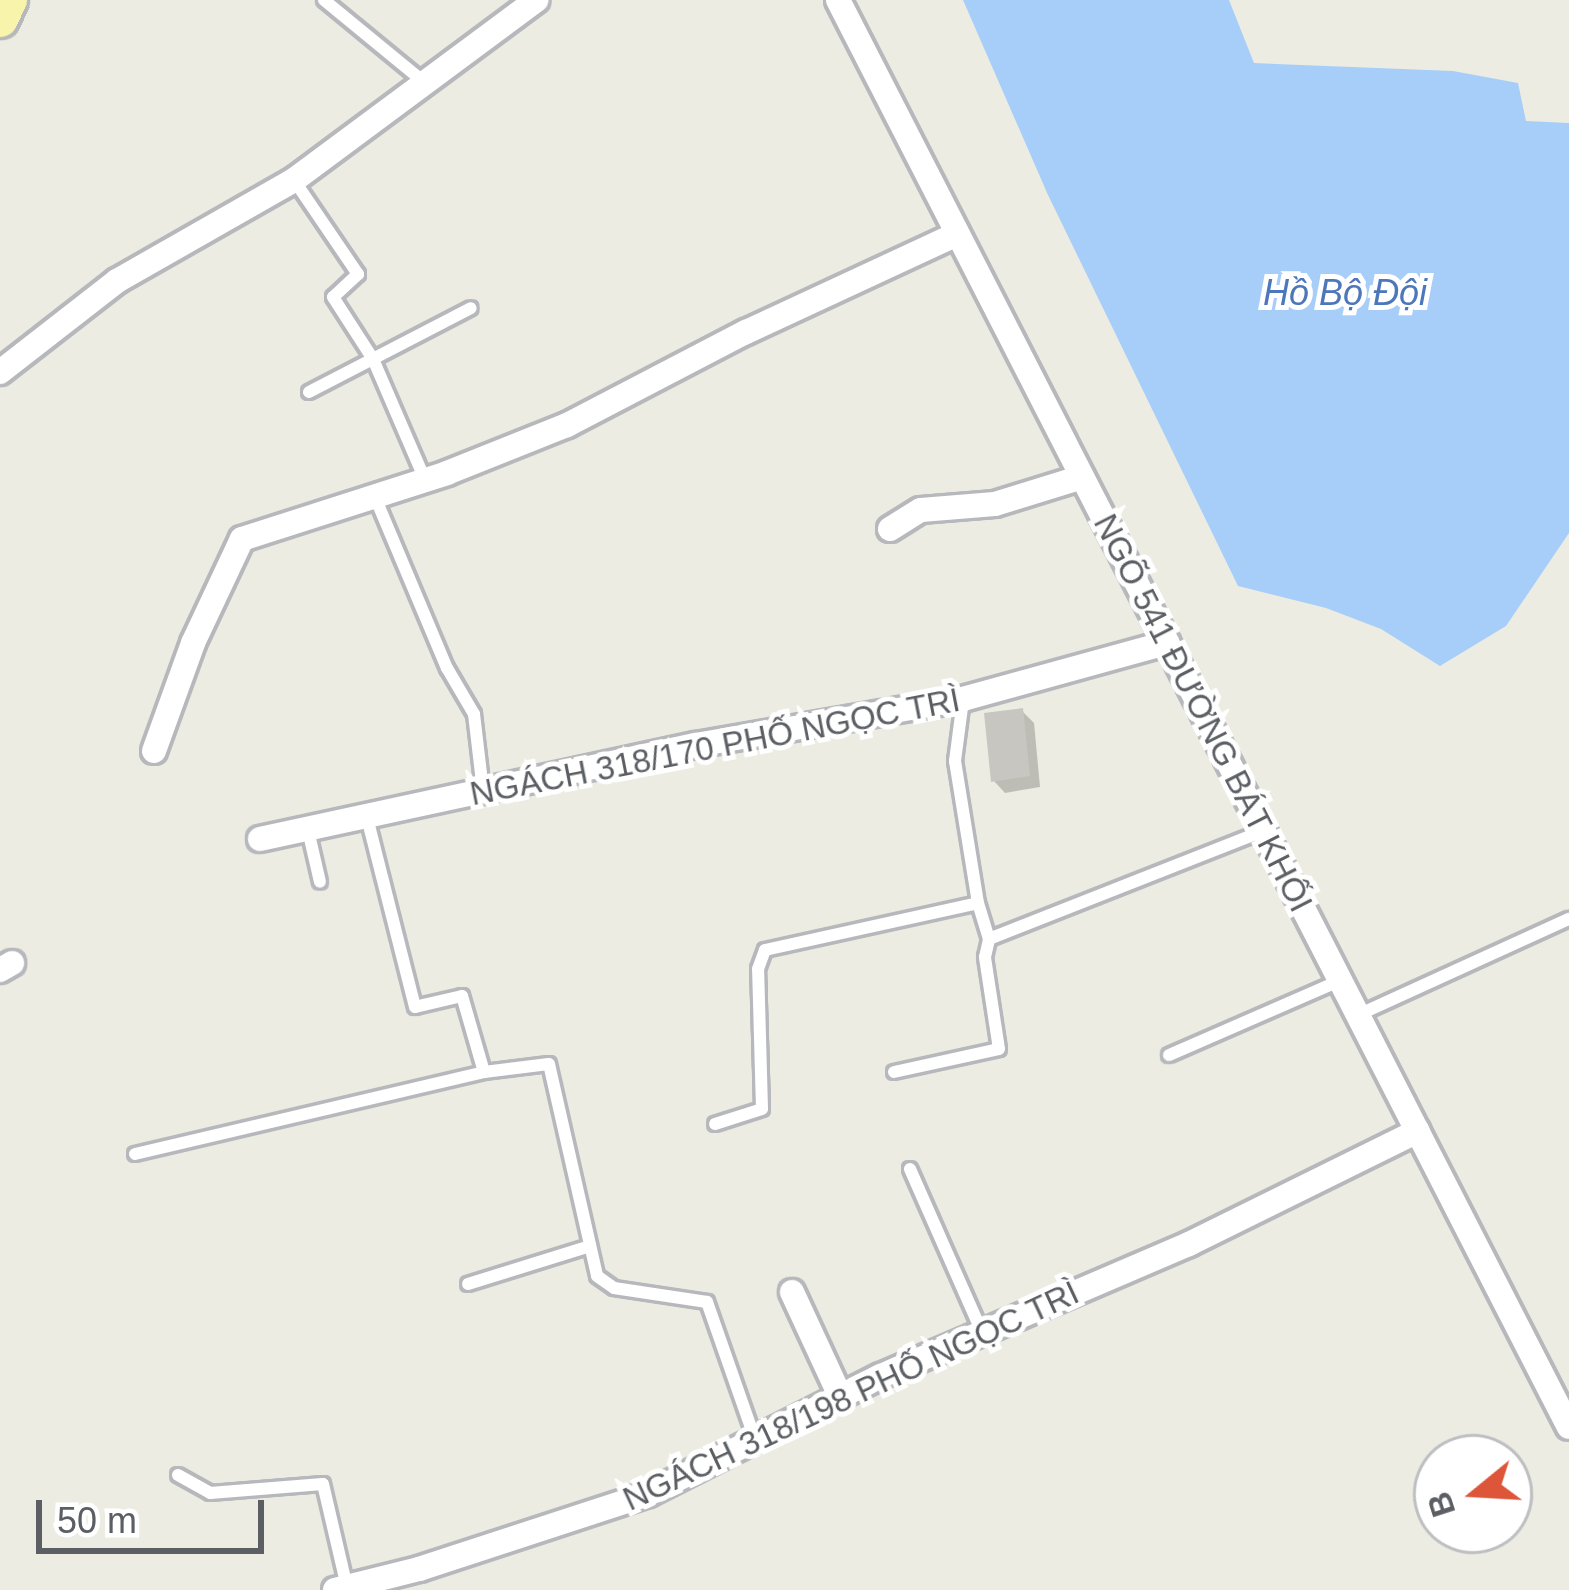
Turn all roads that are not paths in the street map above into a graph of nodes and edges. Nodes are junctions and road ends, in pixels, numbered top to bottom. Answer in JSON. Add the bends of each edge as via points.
{"nodes":[{"id":1,"x":9,"y":0,"type":"edge"},
{"id":2,"x":324,"y":0,"type":"edge"},
{"id":3,"x":536,"y":0,"type":"edge"},
{"id":4,"x":838,"y":0,"type":"edge"},
{"id":5,"x":0,"y":19,"type":"edge"},
{"id":6,"x":424,"y":82,"type":"junction"},
{"id":7,"x":294,"y":180,"type":"junction"},
{"id":8,"x":957,"y":234,"type":"junction"},
{"id":9,"x":471,"y":308,"type":"dead end"},
{"id":10,"x":373,"y":359,"type":"junction"},
{"id":11,"x":0,"y":372,"type":"edge"},
{"id":12,"x":310,"y":392,"type":"dead end"},
{"id":13,"x":1082,"y":477,"type":"junction"},
{"id":14,"x":424,"y":480,"type":"junction"},
{"id":15,"x":375,"y":497,"type":"junction"},
{"id":16,"x":890,"y":529,"type":"dead end"},
{"id":17,"x":1167,"y":644,"type":"junction"},
{"id":18,"x":963,"y":699,"type":"junction"},
{"id":19,"x":154,"y":751,"type":"dead end"},
{"id":20,"x":483,"y":793,"type":"junction"},
{"id":21,"x":368,"y":817,"type":"junction"},
{"id":22,"x":308,"y":830,"type":"junction"},
{"id":23,"x":1263,"y":830,"type":"junction"},
{"id":24,"x":260,"y":839,"type":"dead end"},
{"id":25,"x":320,"y":882,"type":"dead end"},
{"id":26,"x":978,"y":903,"type":"junction"},
{"id":27,"x":1569,"y":919,"type":"edge"},
{"id":28,"x":989,"y":939,"type":"junction"},
{"id":29,"x":1340,"y":980,"type":"junction"},
{"id":30,"x":1358,"y":1015,"type":"junction"},
{"id":31,"x":1169,"y":1055,"type":"dead end"},
{"id":32,"x":484,"y":1072,"type":"junction"},
{"id":33,"x":894,"y":1072,"type":"dead end"},
{"id":34,"x":715,"y":1124,"type":"dead end"},
{"id":35,"x":1418,"y":1131,"type":"junction"},
{"id":36,"x":135,"y":1154,"type":"dead end"},
{"id":37,"x":910,"y":1169,"type":"dead end"},
{"id":38,"x":590,"y":1246,"type":"junction"},
{"id":39,"x":468,"y":1284,"type":"dead end"},
{"id":40,"x":792,"y":1292,"type":"dead end"},
{"id":41,"x":981,"y":1330,"type":"junction"},
{"id":42,"x":840,"y":1396,"type":"junction"},
{"id":43,"x":1569,"y":1426,"type":"edge"},
{"id":44,"x":755,"y":1439,"type":"junction"},
{"id":45,"x":178,"y":1474,"type":"dead end"},
{"id":46,"x":341,"y":1589,"type":"edge"}],
"edges":[{"from":1,"to":5,"type":"main road"},
{"from":2,"to":6,"type":"lane"},
{"from":3,"to":6,"type":"street"},
{"from":4,"to":8,"type":"street","name":"NGÕ 541 ĐƯỜNG BÁT KHỐI"},
{"from":6,"to":7,"type":"street"},
{"from":7,"to":10,"type":"lane","via":[[358,274],[333,297]]},
{"from":7,"to":11,"type":"street","via":[[117,281]]},
{"from":8,"to":13,"type":"street","name":"NGÕ 541 ĐƯỜNG BÁT KHỐI"},
{"from":8,"to":14,"type":"street","via":[[567,425]]},
{"from":9,"to":10,"type":"lane"},
{"from":10,"to":12,"type":"lane"},
{"from":10,"to":14,"type":"lane"},
{"from":13,"to":16,"type":"street","via":[[995,504],[921,510]]},
{"from":13,"to":17,"type":"street","name":"NGÕ 541 ĐƯỜNG BÁT KHỐI"},
{"from":14,"to":15,"type":"street"},
{"from":15,"to":19,"type":"street","via":[[242,539]]},
{"from":15,"to":20,"type":"lane","via":[[474,714]]},
{"from":17,"to":18,"type":"street","name":"NGÁCH 318/170 PHỐ NGỌC TRÌ"},
{"from":17,"to":23,"type":"street","name":"NGÕ 541 ĐƯỜNG BÁT KHỐI"},
{"from":18,"to":20,"type":"street","name":"NGÁCH 318/170 PHỐ NGỌC TRÌ","via":[[696,745]]},
{"from":18,"to":26,"type":"lane","via":[[955,761]]},
{"from":20,"to":21,"type":"street","name":"NGÁCH 318/170 PHỐ NGỌC TRÌ"},
{"from":21,"to":22,"type":"street","name":"NGÁCH 318/170 PHỐ NGỌC TRÌ"},
{"from":21,"to":32,"type":"lane","via":[[415,1007],[462,996]]},
{"from":22,"to":24,"type":"street","name":"NGÁCH 318/170 PHỐ NGỌC TRÌ"},
{"from":22,"to":25,"type":"lane"},
{"from":23,"to":28,"type":"lane"},
{"from":23,"to":29,"type":"street","name":"NGÕ 541 ĐƯỜNG BÁT KHỐI"},
{"from":26,"to":28,"type":"lane"},
{"from":26,"to":34,"type":"lane","via":[[765,950],[758,969],[762,1109]]},
{"from":27,"to":30,"type":"lane"},
{"from":28,"to":33,"type":"lane","via":[[999,1049]]},
{"from":29,"to":30,"type":"street","name":"NGÕ 541 ĐƯỜNG BÁT KHỐI"},
{"from":29,"to":31,"type":"lane"},
{"from":30,"to":35,"type":"street","name":"NGÕ 541 ĐƯỜNG BÁT KHỐI"},
{"from":32,"to":36,"type":"lane"},
{"from":32,"to":38,"type":"lane","via":[[549,1064]]},
{"from":35,"to":41,"type":"street","name":"NGÁCH 318/198 PHỐ NGỌC TRÌ","via":[[1189,1244]]},
{"from":35,"to":43,"type":"street","name":"NGÕ 541 ĐƯỜNG BÁT KHỐI"},
{"from":37,"to":41,"type":"lane"},
{"from":38,"to":39,"type":"lane"},
{"from":38,"to":44,"type":"lane","via":[[597,1276],[614,1288],[707,1302]]},
{"from":40,"to":42,"type":"street"},
{"from":41,"to":42,"type":"street","name":"NGÁCH 318/198 PHỐ NGỌC TRÌ"},
{"from":42,"to":44,"type":"street","name":"NGÁCH 318/198 PHỐ NGỌC TRÌ"},
{"from":44,"to":46,"type":"street","name":"NGÁCH 318/198 PHỐ NGỌC TRÌ","via":[[647,1494]]},
{"from":45,"to":46,"type":"lane","via":[[210,1493],[323,1484]]}]}
